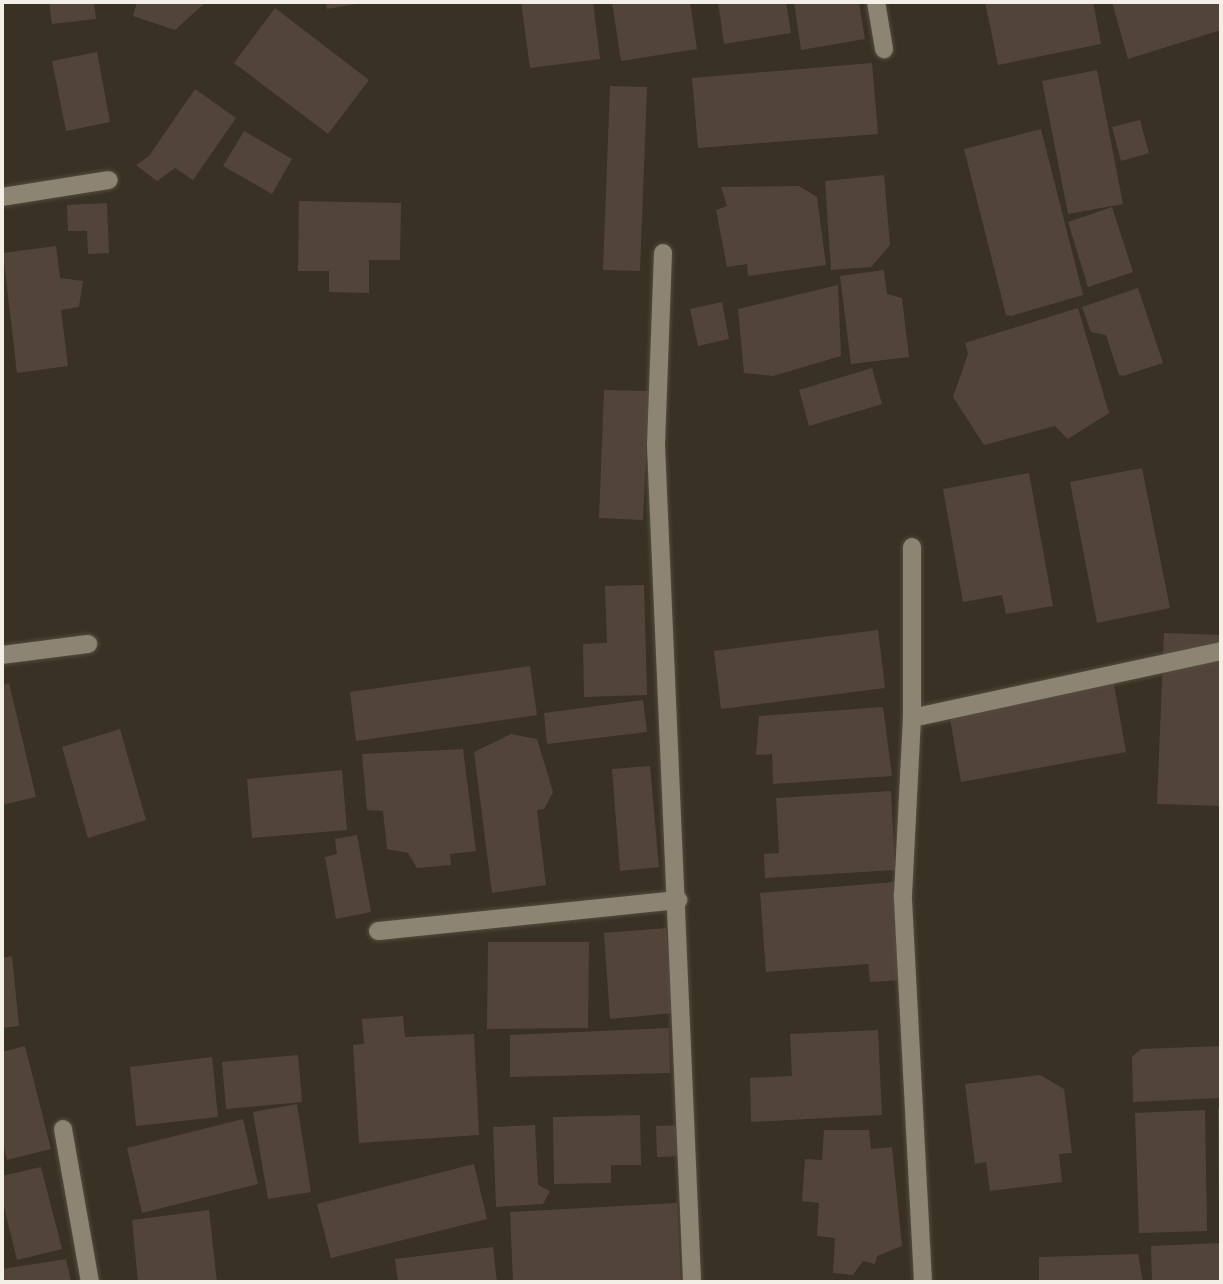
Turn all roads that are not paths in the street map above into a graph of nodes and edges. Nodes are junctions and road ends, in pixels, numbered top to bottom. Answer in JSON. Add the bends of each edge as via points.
{"nodes":[{"id":1,"x":876,"y":2,"type":"edge"},
{"id":2,"x":884,"y":49,"type":"dead end"},
{"id":3,"x":108,"y":180,"type":"dead end"},
{"id":4,"x":2,"y":197,"type":"edge"},
{"id":5,"x":663,"y":253,"type":"dead end"},
{"id":6,"x":912,"y":547,"type":"dead end"},
{"id":7,"x":88,"y":644,"type":"dead end"},
{"id":8,"x":1221,"y":651,"type":"edge"},
{"id":9,"x":2,"y":655,"type":"edge"},
{"id":10,"x":912,"y":719,"type":"junction"},
{"id":11,"x":678,"y":900,"type":"junction"},
{"id":12,"x":378,"y":931,"type":"dead end"},
{"id":13,"x":63,"y":1129,"type":"dead end"},
{"id":14,"x":90,"y":1282,"type":"edge"},
{"id":15,"x":692,"y":1282,"type":"edge"},
{"id":16,"x":923,"y":1282,"type":"edge"}],
"edges":[{"from":1,"to":2,"type":"street"},
{"from":3,"to":4,"type":"street"},
{"from":5,"to":11,"type":"street","via":[[656,446]]},
{"from":6,"to":10,"type":"street"},
{"from":7,"to":9,"type":"street"},
{"from":8,"to":10,"type":"street"},
{"from":10,"to":16,"type":"street","via":[[903,895]]},
{"from":11,"to":12,"type":"street"},
{"from":11,"to":15,"type":"street"},
{"from":13,"to":14,"type":"street"}]}
